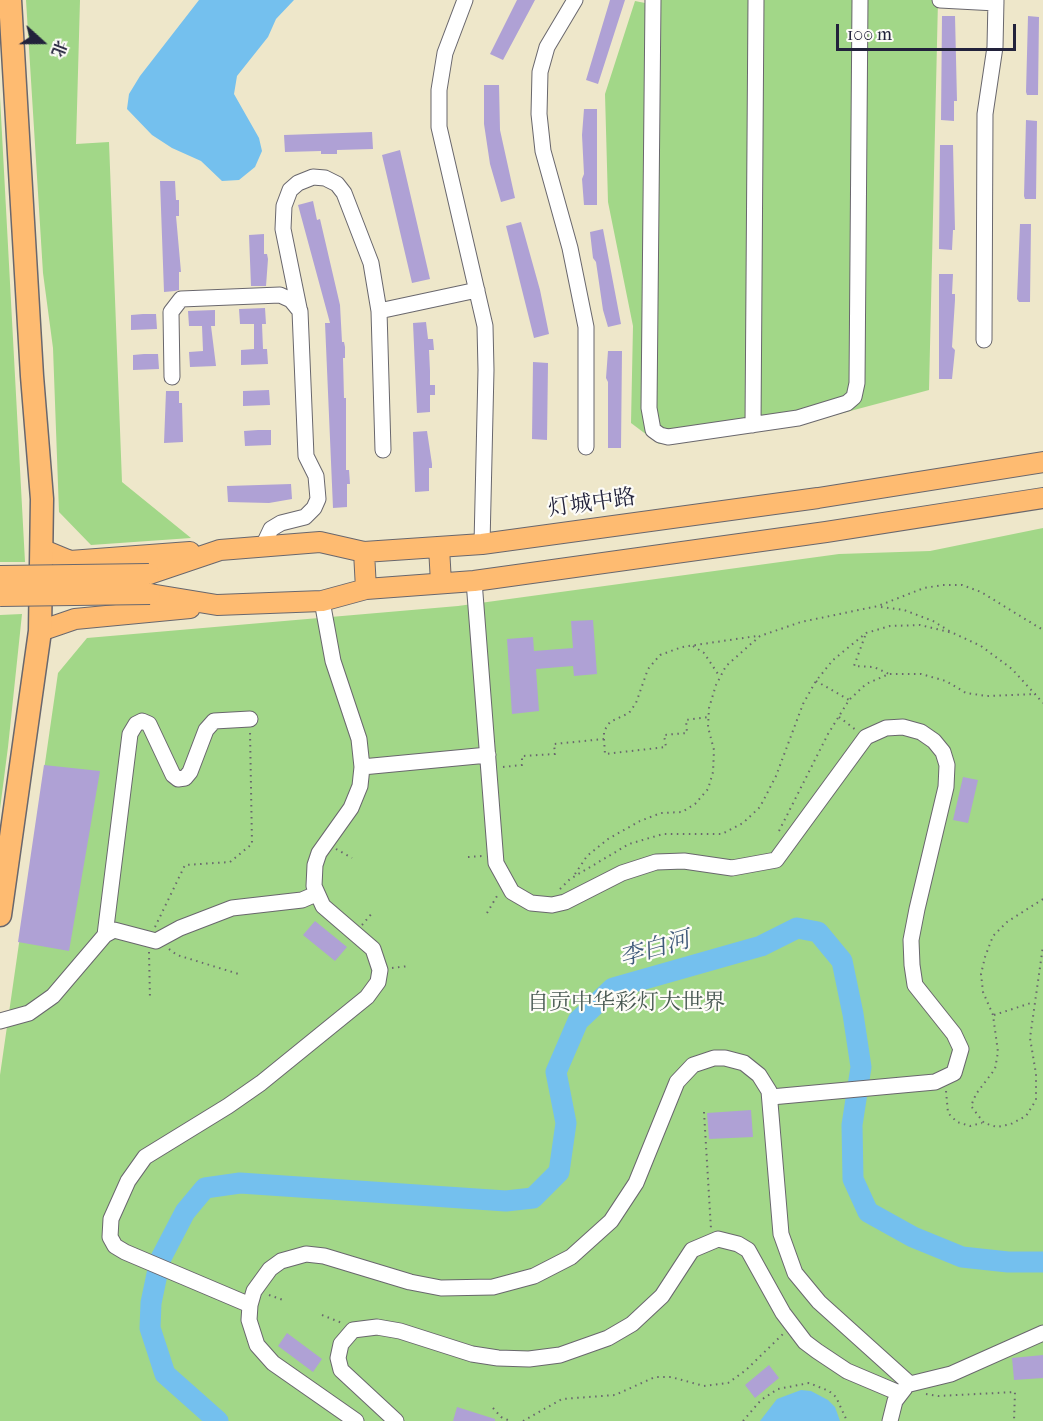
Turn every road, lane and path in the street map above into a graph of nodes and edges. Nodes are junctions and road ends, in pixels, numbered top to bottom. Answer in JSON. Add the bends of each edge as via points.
{"nodes":[{"id":1,"x":10,"y":0,"type":"edge"},
{"id":2,"x":465,"y":0,"type":"edge"},
{"id":3,"x":575,"y":0,"type":"edge"},
{"id":4,"x":653,"y":0,"type":"edge"},
{"id":5,"x":756,"y":0,"type":"edge"},
{"id":6,"x":860,"y":0,"type":"edge"},
{"id":7,"x":940,"y":0,"type":"edge"},
{"id":8,"x":996,"y":1,"type":"edge"},
{"id":9,"x":477,"y":290,"type":"junction"},
{"id":10,"x":379,"y":310,"type":"junction"},
{"id":11,"x":300,"y":311,"type":"junction"},
{"id":12,"x":984,"y":340,"type":"dead end"},
{"id":13,"x":172,"y":377,"type":"dead end"},
{"id":14,"x":753,"y":425,"type":"junction"},
{"id":15,"x":586,"y":447,"type":"dead end"},
{"id":16,"x":383,"y":450,"type":"dead end"},
{"id":17,"x":1043,"y":462,"type":"edge"},
{"id":18,"x":1043,"y":498,"type":"edge"},
{"id":19,"x":482,"y":544,"type":"junction"},
{"id":20,"x":263,"y":546,"type":"junction"},
{"id":21,"x":439,"y":547,"type":"junction"},
{"id":22,"x":41,"y":549,"type":"junction"},
{"id":23,"x":220,"y":550,"type":"junction"},
{"id":24,"x":364,"y":552,"type":"junction"},
{"id":25,"x":0,"y":576,"type":"edge"},
{"id":26,"x":474,"y":581,"type":"junction"},
{"id":27,"x":441,"y":583,"type":"junction"},
{"id":28,"x":150,"y":584,"type":"junction"},
{"id":29,"x":366,"y":589,"type":"junction"},
{"id":30,"x":0,"y":596,"type":"edge"},
{"id":31,"x":322,"y":601,"type":"junction"},
{"id":32,"x":217,"y":605,"type":"junction"},
{"id":33,"x":879,"y":606,"type":"junction"},
{"id":34,"x":1043,"y":630,"type":"edge"},
{"id":35,"x":40,"y":631,"type":"junction"},
{"id":36,"x":866,"y":633,"type":"junction"},
{"id":37,"x":953,"y":633,"type":"junction"},
{"id":38,"x":760,"y":636,"type":"junction"},
{"id":39,"x":693,"y":646,"type":"junction"},
{"id":40,"x":889,"y":674,"type":"dead end"},
{"id":41,"x":720,"y":677,"type":"junction"},
{"id":42,"x":816,"y":681,"type":"junction"},
{"id":43,"x":849,"y":700,"type":"dead end"},
{"id":44,"x":1043,"y":703,"type":"edge"},
{"id":45,"x":708,"y":717,"type":"junction"},
{"id":46,"x":839,"y":717,"type":"dead end"},
{"id":47,"x":250,"y":719,"type":"joint"},
{"id":48,"x":866,"y":737,"type":"junction"},
{"id":49,"x":604,"y":739,"type":"junction"},
{"id":50,"x":488,"y":762,"type":"junction"},
{"id":51,"x":362,"y":767,"type":"junction"},
{"id":52,"x":326,"y":843,"type":"junction"},
{"id":53,"x":352,"y":858,"type":"dead end"},
{"id":54,"x":505,"y":883,"type":"junction"},
{"id":55,"x":316,"y":894,"type":"junction"},
{"id":56,"x":1043,"y":899,"type":"edge"},
{"id":57,"x":487,"y":913,"type":"dead end"},
{"id":58,"x":0,"y":915,"type":"edge"},
{"id":59,"x":105,"y":935,"type":"junction"},
{"id":60,"x":153,"y":940,"type":"junction"},
{"id":61,"x":1043,"y":946,"type":"edge"},
{"id":62,"x":409,"y":966,"type":"dead end"},
{"id":63,"x":380,"y":970,"type":"junction"},
{"id":64,"x":242,"y":975,"type":"dead end"},
{"id":65,"x":150,"y":1000,"type":"dead end"},
{"id":66,"x":1034,"y":1002,"type":"junction"},
{"id":67,"x":993,"y":1015,"type":"junction"},
{"id":68,"x":0,"y":1021,"type":"edge"},
{"id":69,"x":945,"y":1080,"type":"junction"},
{"id":70,"x":771,"y":1097,"type":"junction"},
{"id":71,"x":704,"y":1112,"type":"dead end"},
{"id":72,"x":984,"y":1123,"type":"junction"},
{"id":73,"x":712,"y":1240,"type":"junction"},
{"id":74,"x":250,"y":1305,"type":"junction"},
{"id":75,"x":322,"y":1315,"type":"dead end"},
{"id":76,"x":357,"y":1328,"type":"junction"},
{"id":77,"x":794,"y":1329,"type":"junction"},
{"id":78,"x":1043,"y":1333,"type":"edge"},
{"id":79,"x":905,"y":1389,"type":"junction"},
{"id":80,"x":493,"y":1408,"type":"dead end"},
{"id":81,"x":356,"y":1421,"type":"edge"},
{"id":82,"x":396,"y":1421,"type":"edge"},
{"id":83,"x":510,"y":1421,"type":"edge"},
{"id":84,"x":523,"y":1421,"type":"edge"},
{"id":85,"x":743,"y":1421,"type":"edge"},
{"id":86,"x":847,"y":1421,"type":"edge"},
{"id":87,"x":890,"y":1421,"type":"edge"},
{"id":88,"x":1014,"y":1421,"type":"edge"}],
"edges":[{"from":1,"to":22,"type":"highway","via":[[42,499]]},
{"from":2,"to":9,"type":"street","via":[[445,53],[439,127]]},
{"from":3,"to":15,"type":"street","via":[[547,47],[538,96],[543,151],[570,248],[586,327]]},
{"from":4,"to":14,"type":"street","via":[[649,420],[653,429],[668,437]]},
{"from":5,"to":14,"type":"street"},
{"from":6,"to":14,"type":"street","via":[[856,391],[854,397],[841,405],[798,418]]},
{"from":7,"to":8,"type":"street"},
{"from":8,"to":12,"type":"street","via":[[995,47],[986,114]]},
{"from":9,"to":10,"type":"street"},
{"from":9,"to":19,"type":"street","via":[[486,370]]},
{"from":10,"to":11,"type":"street","via":[[371,263],[344,193],[332,180],[313,177],[292,188],[283,217]]},
{"from":10,"to":16,"type":"street"},
{"from":11,"to":13,"type":"street","via":[[280,295],[181,299],[171,312]]},
{"from":11,"to":20,"type":"street","via":[[306,456],[316,476],[318,499],[305,517],[271,529]]},
{"from":17,"to":19,"type":"main road","name":"灯城中路","via":[[818,498]]},
{"from":18,"to":26,"type":"main road"},
{"from":19,"to":21,"type":"main road","name":"灯城中路"},
{"from":20,"to":23,"type":"main road","name":"灯城中路"},
{"from":20,"to":24,"type":"main road","name":"灯城中路","via":[[320,542]]},
{"from":21,"to":24,"type":"main road","name":"灯城中路"},
{"from":21,"to":27,"type":"main road"},
{"from":22,"to":23,"type":"main road","via":[[70,561]]},
{"from":22,"to":35,"type":"highway"},
{"from":23,"to":28,"type":"main road","name":"灯城中路"},
{"from":24,"to":29,"type":"main road"},
{"from":25,"to":28,"type":"main road","bridge":true},
{"from":26,"to":27,"type":"main road"},
{"from":26,"to":50,"type":"street"},
{"from":27,"to":29,"type":"main road"},
{"from":28,"to":30,"type":"main road","bridge":true},
{"from":28,"to":32,"type":"main road"},
{"from":29,"to":31,"type":"main road"},
{"from":31,"to":32,"type":"main road"},
{"from":31,"to":51,"type":"street","via":[[333,661],[359,738]]},
{"from":32,"to":35,"type":"main road","via":[[75,619]]},
{"from":33,"to":34,"type":"path","via":[[924,588],[962,585],[989,596]]},
{"from":33,"to":37,"type":"path","via":[[904,610]]},
{"from":33,"to":38,"type":"path","via":[[801,622]]},
{"from":35,"to":58,"type":"highway"},
{"from":36,"to":37,"type":"path","via":[[890,626],[920,625]]},
{"from":36,"to":40,"type":"path","via":[[854,666],[874,667]]},
{"from":36,"to":42,"type":"path","via":[[833,660]]},
{"from":37,"to":44,"type":"path","via":[[981,646],[1012,669]]},
{"from":38,"to":39,"type":"path"},
{"from":38,"to":41,"type":"path","via":[[726,666]]},
{"from":39,"to":41,"type":"path","via":[[704,652]]},
{"from":39,"to":49,"type":"path","via":[[660,655],[648,669],[636,703],[629,713],[610,723]]},
{"from":41,"to":45,"type":"path"},
{"from":42,"to":43,"type":"path"},
{"from":42,"to":45,"type":"path","via":[[802,704],[776,776],[760,807],[743,823],[722,834],[663,834],[629,843],[574,876],[587,856],[608,839],[640,821],[661,813],[682,812],[696,804],[708,789],[713,772]]},
{"from":45,"to":49,"type":"path","via":[[686,720],[687,733],[664,735],[666,747],[605,754]]},
{"from":46,"to":48,"type":"path"},
{"from":47,"to":59,"type":"street","via":[[214,721],[206,730],[190,772],[178,779],[149,724],[136,724],[130,734]]},
{"from":47,"to":60,"type":"path","via":[[252,844],[230,862],[184,865]]},
{"from":48,"to":54,"type":"street","via":[[776,860],[732,868],[684,861],[656,862],[552,905],[531,903]]},
{"from":48,"to":69,"type":"street","via":[[886,728],[921,732],[943,752],[947,765],[946,787],[911,940],[915,985],[954,1034],[961,1049],[954,1073]]},
{"from":49,"to":50,"type":"path","via":[[554,744],[555,754],[522,756],[522,765]]},
{"from":50,"to":51,"type":"street"},
{"from":50,"to":54,"type":"street","via":[[496,863]]},
{"from":51,"to":52,"type":"street","via":[[351,808]]},
{"from":52,"to":53,"type":"path"},
{"from":52,"to":55,"type":"street","via":[[315,865]]},
{"from":54,"to":57,"type":"path"},
{"from":55,"to":60,"type":"street","via":[[302,900],[232,908]]},
{"from":55,"to":63,"type":"street","via":[[328,911],[373,949]]},
{"from":56,"to":67,"type":"path","via":[[993,936],[981,974],[983,992]]},
{"from":59,"to":60,"type":"street","via":[[114,930]]},
{"from":59,"to":68,"type":"street","via":[[53,996],[29,1013]]},
{"from":60,"to":64,"type":"path","via":[[177,955]]},
{"from":60,"to":65,"type":"path"},
{"from":61,"to":66,"type":"path"},
{"from":62,"to":63,"type":"path"},
{"from":63,"to":74,"type":"street","via":[[368,997],[261,1083],[146,1157],[128,1181],[111,1219],[110,1237],[125,1252]]},
{"from":66,"to":67,"type":"path"},
{"from":66,"to":72,"type":"path","via":[[1030,1038],[1036,1100],[1026,1116],[1011,1124],[997,1127]]},
{"from":67,"to":72,"type":"path","via":[[998,1052],[995,1069],[971,1106]]},
{"from":69,"to":70,"type":"street"},
{"from":69,"to":72,"type":"path","via":[[948,1113],[957,1122],[970,1126]]},
{"from":70,"to":74,"type":"street","via":[[759,1075],[744,1063],[725,1058],[693,1065],[677,1082],[645,1165],[625,1203],[582,1248],[534,1276],[493,1287],[441,1288],[306,1254],[281,1261],[270,1269],[254,1291]]},
{"from":70,"to":79,"type":"street","via":[[779,1220],[789,1262],[819,1302]]},
{"from":71,"to":73,"type":"path"},
{"from":73,"to":76,"type":"street","via":[[692,1250],[662,1296],[632,1324],[608,1338],[560,1354],[511,1359],[486,1357],[400,1331]]},
{"from":73,"to":77,"type":"street","via":[[728,1240],[748,1251]]},
{"from":74,"to":81,"type":"street","via":[[252,1334],[264,1354]]},
{"from":75,"to":76,"type":"path"},
{"from":76,"to":82,"type":"street","via":[[341,1344],[338,1358],[342,1370]]},
{"from":77,"to":79,"type":"street","via":[[830,1362]]},
{"from":77,"to":84,"type":"path","via":[[728,1383],[704,1386],[655,1377],[615,1395],[562,1399]]},
{"from":78,"to":79,"type":"street","via":[[951,1374]]},
{"from":79,"to":87,"type":"street"},
{"from":79,"to":88,"type":"path","via":[[938,1396],[1014,1392]]},
{"from":80,"to":83,"type":"path"},
{"from":85,"to":86,"type":"path","via":[[771,1393],[790,1384],[809,1383],[836,1397]]}]}
